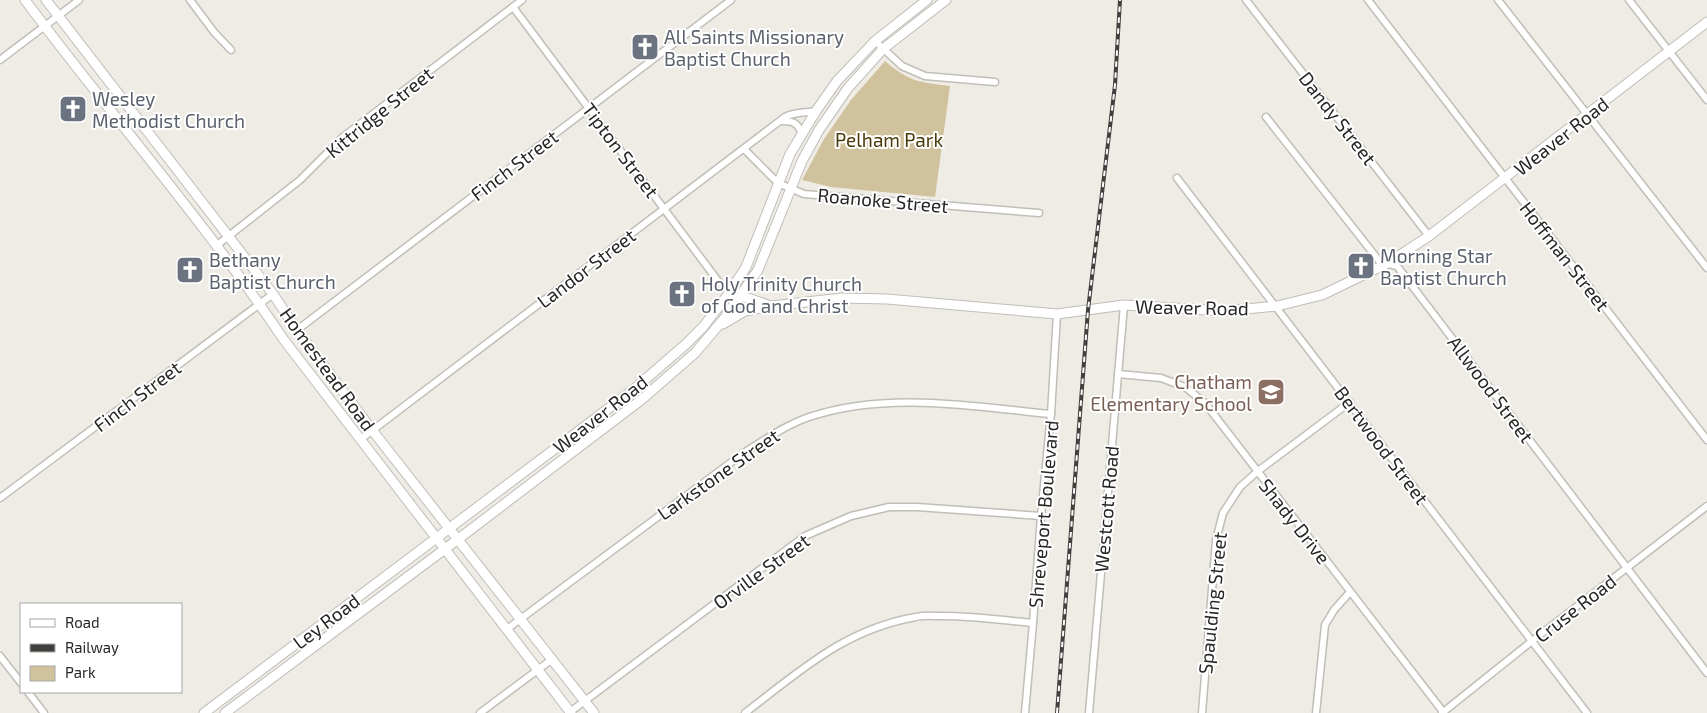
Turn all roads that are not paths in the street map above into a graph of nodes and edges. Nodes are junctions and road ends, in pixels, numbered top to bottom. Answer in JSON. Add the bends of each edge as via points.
{"nodes":[{"id":1,"x":25,"y":0,"type":"edge"},
{"id":2,"x":46,"y":0,"type":"edge"},
{"id":3,"x":79,"y":0,"type":"edge"},
{"id":4,"x":190,"y":0,"type":"edge"},
{"id":5,"x":522,"y":0,"type":"edge"},
{"id":6,"x":731,"y":0,"type":"edge"},
{"id":7,"x":926,"y":0,"type":"edge"},
{"id":8,"x":946,"y":0,"type":"edge"},
{"id":9,"x":1246,"y":0,"type":"edge"},
{"id":10,"x":1368,"y":0,"type":"edge"},
{"id":11,"x":1498,"y":0,"type":"edge"},
{"id":12,"x":1629,"y":0,"type":"edge"},
{"id":13,"x":514,"y":7,"type":"junction"},
{"id":14,"x":59,"y":16,"type":"junction"},
{"id":15,"x":1707,"y":22,"type":"edge"},
{"id":16,"x":45,"y":26,"type":"junction"},
{"id":17,"x":875,"y":41,"type":"junction"},
{"id":18,"x":231,"y":50,"type":"dead end"},
{"id":19,"x":884,"y":50,"type":"junction"},
{"id":20,"x":1669,"y":52,"type":"junction"},
{"id":21,"x":0,"y":60,"type":"edge"},
{"id":22,"x":995,"y":82,"type":"dead end"},
{"id":23,"x":1707,"y":100,"type":"edge"},
{"id":24,"x":590,"y":108,"type":"junction"},
{"id":25,"x":131,"y":109,"type":"junction"},
{"id":26,"x":816,"y":110,"type":"junction"},
{"id":27,"x":1588,"y":115,"type":"junction"},
{"id":28,"x":1266,"y":117,"type":"dead end"},
{"id":29,"x":117,"y":118,"type":"junction"},
{"id":30,"x":782,"y":121,"type":"junction"},
{"id":31,"x":802,"y":135,"type":"junction"},
{"id":32,"x":744,"y":149,"type":"junction"},
{"id":33,"x":1177,"y":178,"type":"dead end"},
{"id":34,"x":1505,"y":179,"type":"junction"},
{"id":35,"x":188,"y":182,"type":"junction"},
{"id":36,"x":778,"y":183,"type":"junction"},
{"id":37,"x":791,"y":189,"type":"junction"},
{"id":38,"x":175,"y":192,"type":"junction"},
{"id":39,"x":665,"y":208,"type":"junction"},
{"id":40,"x":1039,"y":213,"type":"dead end"},
{"id":41,"x":229,"y":236,"type":"junction"},
{"id":42,"x":1429,"y":236,"type":"junction"},
{"id":43,"x":216,"y":246,"type":"junction"},
{"id":44,"x":1388,"y":263,"type":"junction"},
{"id":45,"x":1707,"y":268,"type":"edge"},
{"id":46,"x":730,"y":292,"type":"junction"},
{"id":47,"x":273,"y":294,"type":"junction"},
{"id":48,"x":740,"y":296,"type":"junction"},
{"id":49,"x":260,"y":304,"type":"junction"},
{"id":50,"x":1124,"y":305,"type":"junction"},
{"id":51,"x":771,"y":306,"type":"junction"},
{"id":52,"x":1276,"y":306,"type":"junction"},
{"id":53,"x":1057,"y":314,"type":"junction"},
{"id":54,"x":718,"y":327,"type":"junction"},
{"id":55,"x":297,"y":330,"type":"junction"},
{"id":56,"x":1118,"y":374,"type":"junction"},
{"id":57,"x":1350,"y":402,"type":"junction"},
{"id":58,"x":609,"y":408,"type":"junction"},
{"id":59,"x":1051,"y":414,"type":"junction"},
{"id":60,"x":616,"y":419,"type":"junction"},
{"id":61,"x":372,"y":430,"type":"junction"},
{"id":62,"x":362,"y":439,"type":"junction"},
{"id":63,"x":1707,"y":440,"type":"edge"},
{"id":64,"x":1258,"y":471,"type":"junction"},
{"id":65,"x":0,"y":498,"type":"edge"},
{"id":66,"x":1707,"y":506,"type":"edge"},
{"id":67,"x":1041,"y":516,"type":"junction"},
{"id":68,"x":449,"y":529,"type":"junction"},
{"id":69,"x":437,"y":538,"type":"junction"},
{"id":70,"x":458,"y":540,"type":"junction"},
{"id":71,"x":445,"y":549,"type":"junction"},
{"id":72,"x":1627,"y":568,"type":"junction"},
{"id":73,"x":1350,"y":592,"type":"junction"},
{"id":74,"x":520,"y":620,"type":"junction"},
{"id":75,"x":1034,"y":623,"type":"junction"},
{"id":76,"x":317,"y":628,"type":"junction"},
{"id":77,"x":507,"y":629,"type":"junction"},
{"id":78,"x":324,"y":639,"type":"junction"},
{"id":79,"x":1532,"y":641,"type":"junction"},
{"id":80,"x":0,"y":656,"type":"edge"},
{"id":81,"x":551,"y":660,"type":"junction"},
{"id":82,"x":538,"y":669,"type":"junction"},
{"id":83,"x":1707,"y":673,"type":"edge"},
{"id":84,"x":250,"y":678,"type":"junction"},
{"id":85,"x":20,"y":682,"type":"edge"},
{"id":86,"x":257,"y":689,"type":"junction"},
{"id":87,"x":29,"y":693,"type":"edge"},
{"id":88,"x":586,"y":702,"type":"junction"},
{"id":89,"x":44,"y":713,"type":"edge"},
{"id":90,"x":204,"y":713,"type":"edge"},
{"id":91,"x":224,"y":713,"type":"edge"},
{"id":92,"x":480,"y":713,"type":"edge"},
{"id":93,"x":570,"y":713,"type":"edge"},
{"id":94,"x":594,"y":713,"type":"edge"},
{"id":95,"x":745,"y":713,"type":"edge"},
{"id":96,"x":1024,"y":713,"type":"edge"},
{"id":97,"x":1089,"y":713,"type":"edge"},
{"id":98,"x":1202,"y":713,"type":"edge"},
{"id":99,"x":1316,"y":713,"type":"edge"},
{"id":100,"x":1443,"y":713,"type":"edge"},
{"id":101,"x":1587,"y":713,"type":"edge"}],
"edges":[{"from":1,"to":16,"type":"main road","name":"Homestead Road"},
{"from":2,"to":14,"type":"main road","name":"Homestead Road"},
{"from":3,"to":14,"type":"street"},
{"from":4,"to":18,"type":"street"},
{"from":5,"to":13,"type":"street","name":"Kittridge Street"},
{"from":6,"to":24,"type":"street","name":"Finch Street"},
{"from":7,"to":17,"type":"main road"},
{"from":8,"to":19,"type":"main road"},
{"from":9,"to":42,"type":"street","name":"Dandy Street"},
{"from":10,"to":34,"type":"street","name":"Hoffman Street"},
{"from":11,"to":27,"type":"street"},
{"from":12,"to":20,"type":"street"},
{"from":13,"to":24,"type":"street","name":"Tipton Street"},
{"from":13,"to":41,"type":"street","name":"Kittridge Street","via":[[343,137],[300,180]]},
{"from":14,"to":16,"type":"street"},
{"from":14,"to":25,"type":"main road","name":"Homestead Road"},
{"from":15,"to":20,"type":"main road","name":"Weaver Road"},
{"from":16,"to":21,"type":"street"},
{"from":16,"to":29,"type":"main road","name":"Homestead Road"},
{"from":17,"to":19,"type":"street"},
{"from":17,"to":26,"type":"main road","via":[[837,81]]},
{"from":19,"to":22,"type":"street","via":[[902,66],[925,76]]},
{"from":19,"to":37,"type":"main road","via":[[848,88],[819,130]]},
{"from":20,"to":23,"type":"street"},
{"from":20,"to":27,"type":"main road","name":"Weaver Road"},
{"from":24,"to":39,"type":"street","name":"Tipton Street"},
{"from":24,"to":55,"type":"street","name":"Finch Street"},
{"from":25,"to":29,"type":"main road"},
{"from":25,"to":35,"type":"main road","name":"Homestead Road"},
{"from":26,"to":30,"type":"street","name":"Landor Street","via":[[792,113]]},
{"from":26,"to":31,"type":"main road"},
{"from":27,"to":34,"type":"main road","name":"Weaver Road"},
{"from":27,"to":45,"type":"street"},
{"from":28,"to":44,"type":"street","name":"Allwood Street","via":[[1380,262]]},
{"from":29,"to":38,"type":"main road","name":"Homestead Road"},
{"from":30,"to":31,"type":"street","via":[[796,123]]},
{"from":30,"to":32,"type":"street","name":"Landor Street"},
{"from":31,"to":36,"type":"main road"},
{"from":32,"to":36,"type":"street","name":"Roanoke Street"},
{"from":32,"to":39,"type":"street","name":"Landor Street"},
{"from":33,"to":52,"type":"street","name":"Bertwood Street"},
{"from":34,"to":42,"type":"main road","name":"Weaver Road"},
{"from":34,"to":63,"type":"street","name":"Hoffman Street"},
{"from":35,"to":38,"type":"main road"},
{"from":35,"to":41,"type":"main road","name":"Homestead Road"},
{"from":36,"to":37,"type":"street","name":"Roanoke Street"},
{"from":36,"to":46,"type":"main road","via":[[746,267]]},
{"from":37,"to":40,"type":"street","name":"Roanoke Street","via":[[804,194]]},
{"from":37,"to":48,"type":"main road","via":[[758,270]]},
{"from":38,"to":43,"type":"main road","name":"Homestead Road"},
{"from":39,"to":46,"type":"street","name":"Tipton Street","via":[[718,281]]},
{"from":39,"to":61,"type":"street","name":"Landor Street"},
{"from":41,"to":43,"type":"street","name":"Kittridge Street"},
{"from":41,"to":47,"type":"main road","name":"Homestead Road"},
{"from":42,"to":44,"type":"main road","name":"Weaver Road"},
{"from":43,"to":49,"type":"main road","name":"Homestead Road"},
{"from":44,"to":52,"type":"main road","name":"Weaver Road","via":[[1322,295]]},
{"from":44,"to":72,"type":"street","name":"Allwood Street","via":[[1397,266]]},
{"from":46,"to":48,"type":"main road","name":"Weaver Road"},
{"from":46,"to":58,"type":"main road","name":"Weaver Road","via":[[686,344]]},
{"from":47,"to":49,"type":"street","name":"Finch Street"},
{"from":47,"to":55,"type":"main road","name":"Homestead Road"},
{"from":48,"to":51,"type":"main road","name":"Weaver Road"},
{"from":48,"to":54,"type":"main road","name":"Weaver Road"},
{"from":49,"to":62,"type":"main road","name":"Homestead Road","via":[[284,340]]},
{"from":49,"to":65,"type":"street","name":"Finch Street"},
{"from":50,"to":52,"type":"main road","name":"Weaver Road","via":[[1224,311]]},
{"from":50,"to":53,"type":"main road","name":"Weaver Road"},
{"from":50,"to":56,"type":"street","name":"Westcott Road"},
{"from":51,"to":53,"type":"main road","name":"Weaver Road","via":[[851,298],[887,299]]},
{"from":51,"to":54,"type":"main road","via":[[745,311]]},
{"from":52,"to":57,"type":"street","name":"Bertwood Street"},
{"from":53,"to":59,"type":"street","name":"Shreveport Boulevard"},
{"from":54,"to":60,"type":"main road","name":"Weaver Road","via":[[695,353]]},
{"from":55,"to":61,"type":"main road","name":"Homestead Road"},
{"from":56,"to":64,"type":"street","name":"Shady Drive","via":[[1161,378],[1185,386],[1205,403]]},
{"from":56,"to":97,"type":"street","name":"Westcott Road"},
{"from":57,"to":64,"type":"street","name":"Spaulding Street"},
{"from":57,"to":79,"type":"street","name":"Bertwood Street"},
{"from":58,"to":60,"type":"main road"},
{"from":58,"to":68,"type":"main road","name":"Weaver Road"},
{"from":59,"to":67,"type":"street","name":"Shreveport Boulevard"},
{"from":59,"to":74,"type":"street","name":"Larkstone Street","via":[[955,404],[893,402],[846,407],[808,418],[784,428],[745,452]]},
{"from":60,"to":70,"type":"main road","name":"Weaver Road"},
{"from":61,"to":62,"type":"street","name":"Landor Street"},
{"from":61,"to":68,"type":"main road","name":"Homestead Road"},
{"from":62,"to":69,"type":"main road","name":"Homestead Road"},
{"from":64,"to":73,"type":"street","name":"Shady Drive"},
{"from":64,"to":98,"type":"street","name":"Spaulding Street","via":[[1240,488],[1223,513],[1216,540]]},
{"from":66,"to":72,"type":"street","name":"Cruse Road"},
{"from":67,"to":75,"type":"street","name":"Shreveport Boulevard"},
{"from":67,"to":88,"type":"street","name":"Orville Street","via":[[917,507],[889,507],[851,516],[805,536]]},
{"from":68,"to":69,"type":"main road","name":"Ley Road"},
{"from":68,"to":70,"type":"main road","name":"Homestead Road"},
{"from":69,"to":71,"type":"main road","name":"Homestead Road"},
{"from":69,"to":76,"type":"main road","name":"Ley Road"},
{"from":70,"to":71,"type":"main road","name":"Ley Road"},
{"from":70,"to":74,"type":"main road","name":"Homestead Road"},
{"from":71,"to":77,"type":"main road","name":"Homestead Road"},
{"from":71,"to":78,"type":"main road","name":"Ley Road"},
{"from":72,"to":79,"type":"street","name":"Cruse Road"},
{"from":72,"to":83,"type":"street","name":"Allwood Street"},
{"from":73,"to":99,"type":"street","via":[[1325,625]]},
{"from":73,"to":100,"type":"street","name":"Shady Drive"},
{"from":74,"to":77,"type":"street","name":"Larkstone Street"},
{"from":74,"to":81,"type":"main road","name":"Homestead Road"},
{"from":75,"to":95,"type":"street","via":[[968,616],[917,617],[875,627],[822,654]]},
{"from":75,"to":96,"type":"street","name":"Shreveport Boulevard"},
{"from":76,"to":78,"type":"main road"},
{"from":76,"to":84,"type":"main road","name":"Ley Road"},
{"from":77,"to":82,"type":"main road","name":"Homestead Road"},
{"from":78,"to":86,"type":"main road","name":"Ley Road"},
{"from":79,"to":100,"type":"street","name":"Cruse Road"},
{"from":79,"to":101,"type":"street","name":"Bertwood Street"},
{"from":80,"to":85,"type":"street"},
{"from":81,"to":82,"type":"street"},
{"from":81,"to":88,"type":"main road","name":"Homestead Road"},
{"from":82,"to":92,"type":"street"},
{"from":82,"to":93,"type":"main road","name":"Homestead Road"},
{"from":84,"to":86,"type":"main road"},
{"from":84,"to":90,"type":"main road","name":"Ley Road"},
{"from":86,"to":91,"type":"main road","name":"Ley Road"},
{"from":87,"to":89,"type":"street"},
{"from":88,"to":93,"type":"street","name":"Orville Street"},
{"from":88,"to":94,"type":"main road","name":"Homestead Road"}]}
